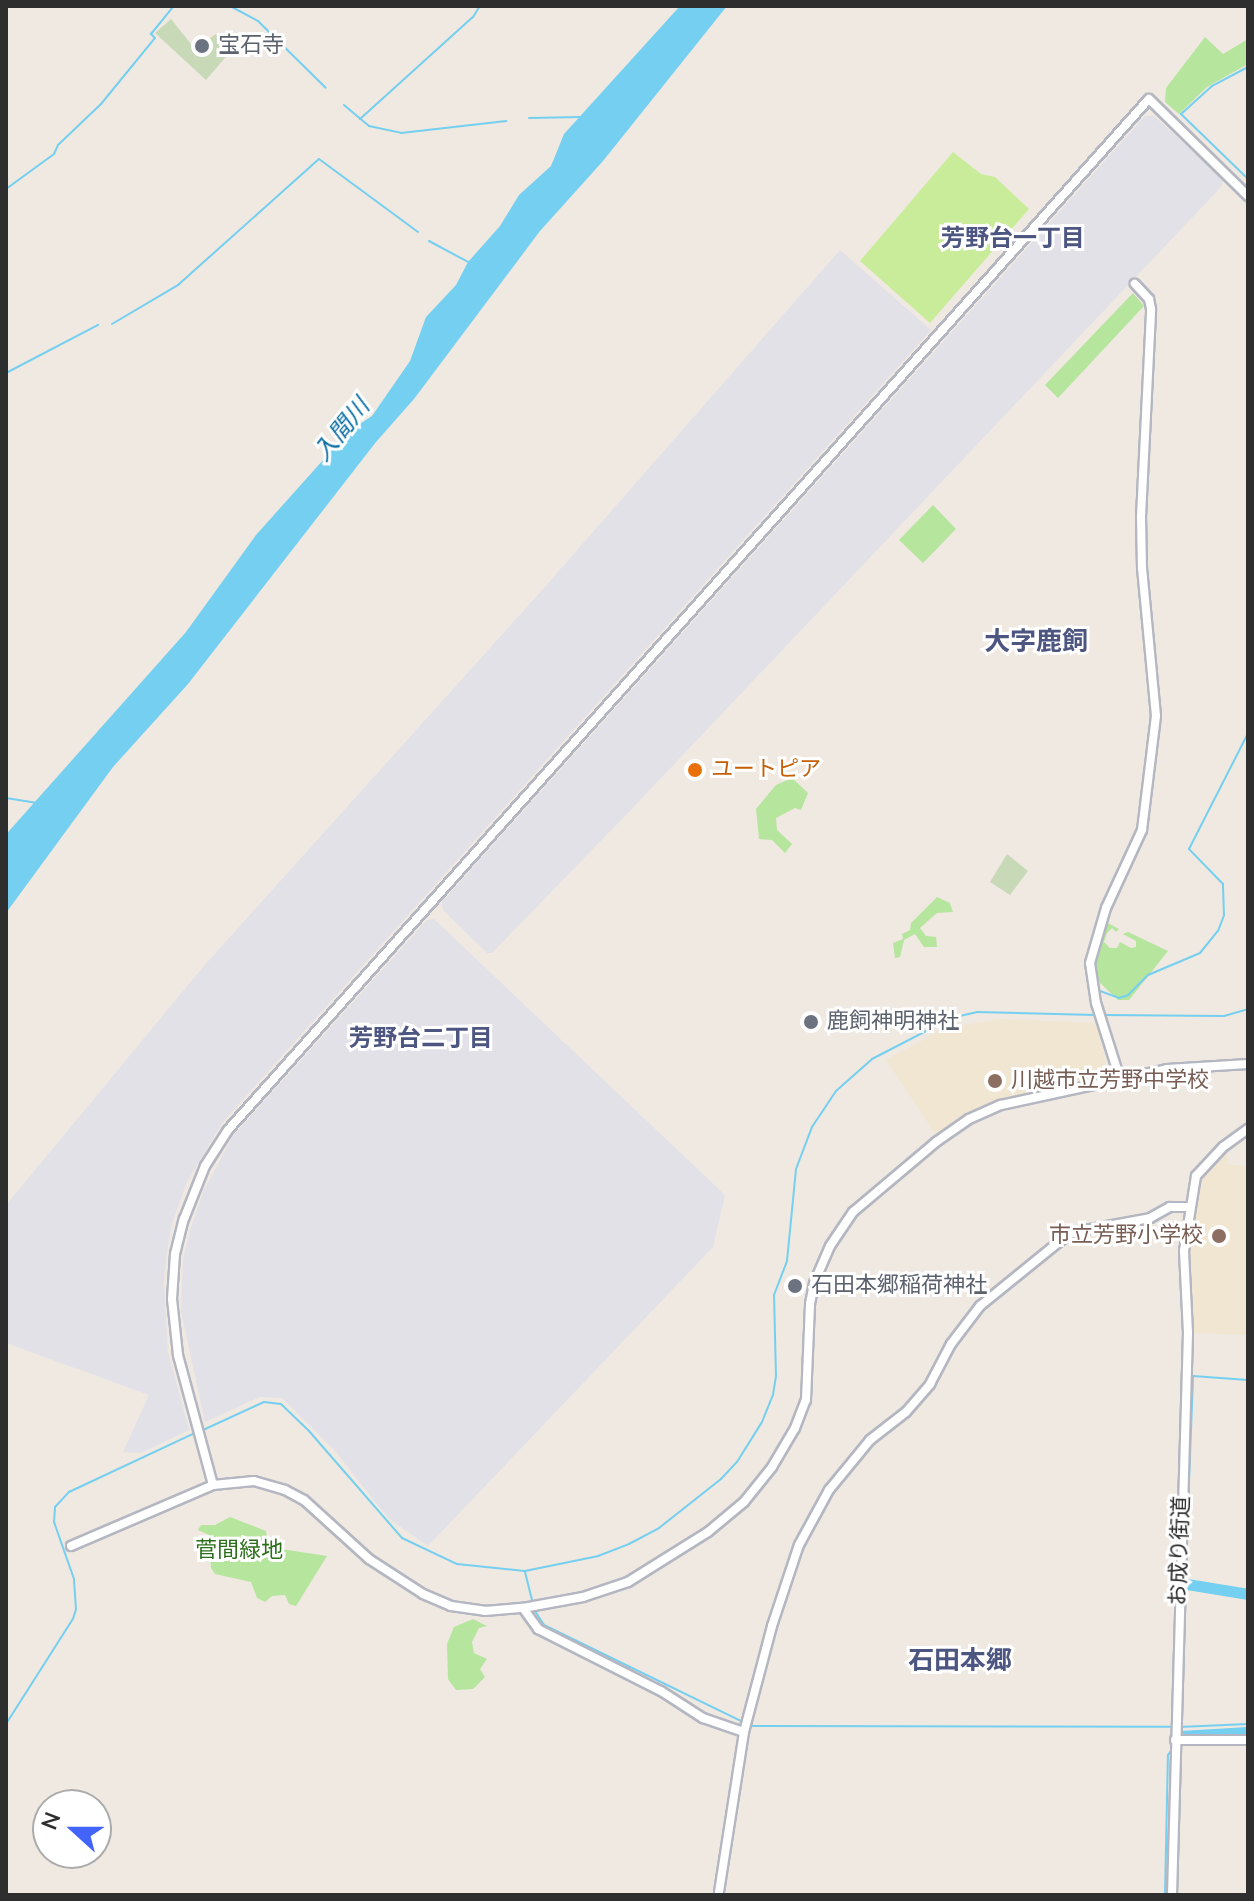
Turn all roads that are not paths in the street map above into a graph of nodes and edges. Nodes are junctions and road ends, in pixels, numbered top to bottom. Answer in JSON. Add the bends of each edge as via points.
{"nodes":[{"id":1,"x":1248,"y":196,"type":"edge"},
{"id":2,"x":1135,"y":284,"type":"dead end"},
{"id":3,"x":1248,"y":1064,"type":"edge"},
{"id":4,"x":1120,"y":1079,"type":"junction"},
{"id":5,"x":1248,"y":1129,"type":"edge"},
{"id":6,"x":1189,"y":1207,"type":"junction"},
{"id":7,"x":213,"y":1485,"type":"junction"},
{"id":8,"x":71,"y":1546,"type":"dead end"},
{"id":9,"x":523,"y":1608,"type":"junction"},
{"id":10,"x":744,"y":1732,"type":"junction"},
{"id":11,"x":1175,"y":1740,"type":"junction"},
{"id":12,"x":1248,"y":1740,"type":"edge"},
{"id":13,"x":719,"y":1892,"type":"dead end"},
{"id":14,"x":1172,"y":1895,"type":"edge"}],
"edges":[{"from":1,"to":7,"type":"street","via":[[1149,99],[228,1130],[205,1166],[184,1219],[172,1299],[178,1355]]},
{"from":2,"to":4,"type":"street","via":[[1151,309],[1141,517],[1156,716],[1142,830],[1091,950],[1090,976]]},
{"from":3,"to":4,"type":"street","via":[[1167,1069]]},
{"from":4,"to":9,"type":"street","via":[[1001,1105],[969,1119],[863,1203],[837,1234],[814,1283],[806,1400],[788,1440],[754,1492],[675,1555],[628,1582]]},
{"from":5,"to":6,"type":"street","name":"お成り街道","via":[[1198,1172]]},
{"from":6,"to":10,"type":"street","via":[[1170,1207],[1150,1218],[1074,1232],[963,1325],[930,1384],[906,1412],[870,1440],[811,1519],[788,1573]]},
{"from":6,"to":11,"type":"street","name":"お成り街道","via":[[1182,1272],[1188,1333]]},
{"from":7,"to":8,"type":"street"},
{"from":7,"to":9,"type":"street","via":[[254,1481],[285,1490],[337,1527],[369,1559],[438,1601],[473,1610]]},
{"from":9,"to":10,"type":"street","via":[[532,1625],[545,1633],[703,1718]]},
{"from":10,"to":13,"type":"street"},
{"from":11,"to":12,"type":"street"},
{"from":11,"to":14,"type":"street","name":"お成り街道"}]}
